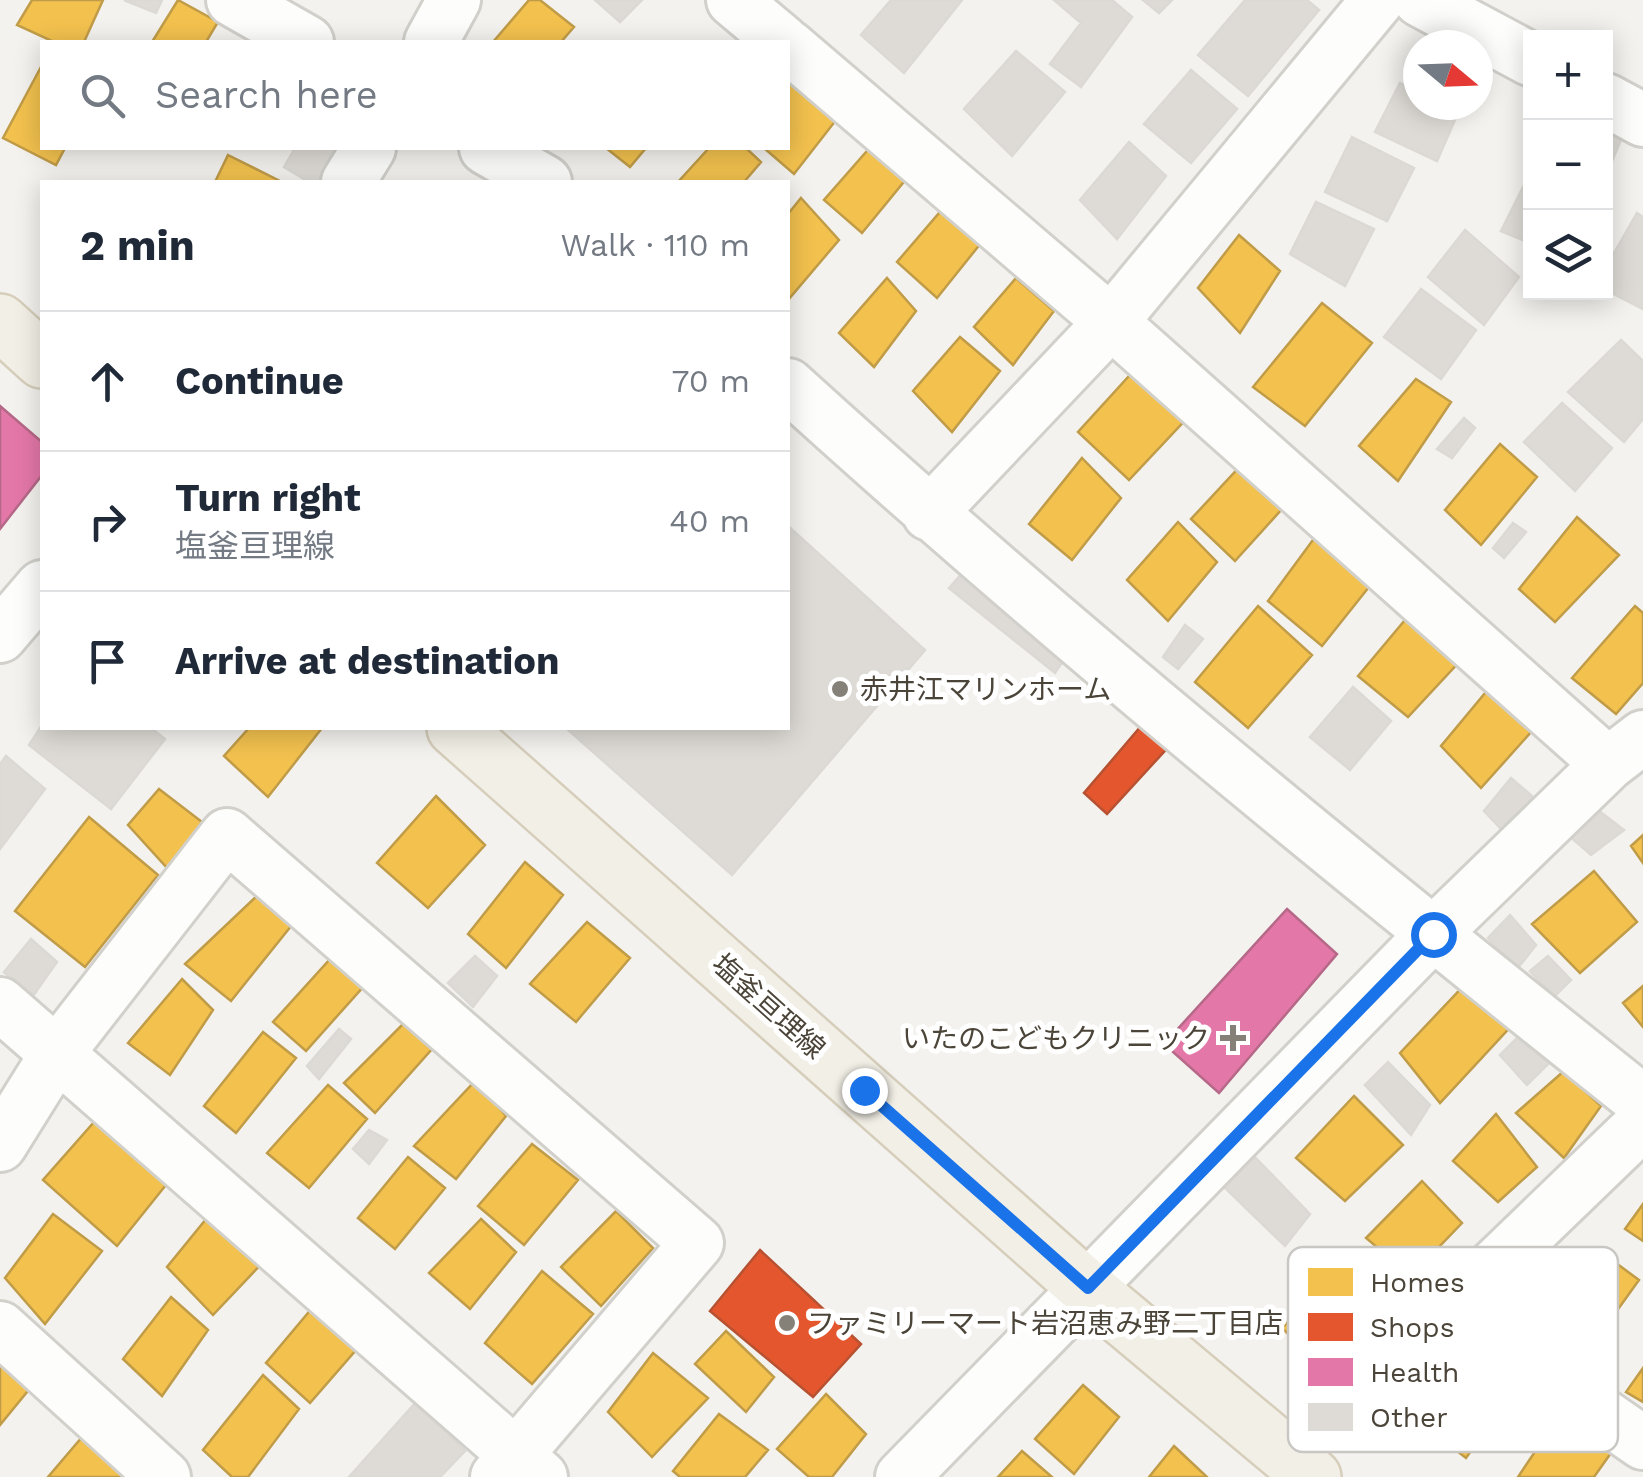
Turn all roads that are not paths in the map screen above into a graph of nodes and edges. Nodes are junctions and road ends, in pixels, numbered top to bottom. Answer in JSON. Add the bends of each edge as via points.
{"nodes":[{"id":1,"x":233,"y":0,"type":"edge"},
{"id":2,"x":454,"y":0,"type":"edge"},
{"id":3,"x":733,"y":0,"type":"edge"},
{"id":4,"x":1378,"y":0,"type":"edge"},
{"id":5,"x":1420,"y":0,"type":"edge"},
{"id":6,"x":303,"y":40,"type":"edge"},
{"id":7,"x":432,"y":40,"type":"edge"},
{"id":8,"x":780,"y":40,"type":"edge"},
{"id":9,"x":790,"y":48,"type":"edge"},
{"id":10,"x":1523,"y":56,"type":"edge"},
{"id":11,"x":1613,"y":104,"type":"edge"},
{"id":12,"x":1643,"y":120,"type":"edge"},
{"id":13,"x":368,"y":150,"type":"edge"},
{"id":14,"x":489,"y":150,"type":"edge"},
{"id":15,"x":349,"y":180,"type":"edge"},
{"id":16,"x":542,"y":180,"type":"edge"},
{"id":17,"x":0,"y":322,"type":"edge"},
{"id":18,"x":1112,"y":322,"type":"junction"},
{"id":19,"x":40,"y":358,"type":"edge"},
{"id":20,"x":790,"y":388,"type":"edge"},
{"id":21,"x":930,"y":514,"type":"junction"},
{"id":22,"x":40,"y":589,"type":"edge"},
{"id":23,"x":0,"y":636,"type":"edge"},
{"id":24,"x":457,"y":730,"type":"edge"},
{"id":25,"x":1625,"y":750,"type":"edge"},
{"id":26,"x":1433,"y":934,"type":"junction"},
{"id":27,"x":0,"y":1004,"type":"edge"},
{"id":28,"x":58,"y":1052,"type":"junction"},
{"id":29,"x":1643,"y":1102,"type":"edge"},
{"id":30,"x":1643,"y":1124,"type":"edge"},
{"id":31,"x":0,"y":1145,"type":"edge"},
{"id":32,"x":1514,"y":1247,"type":"edge"},
{"id":33,"x":1088,"y":1288,"type":"junction"},
{"id":34,"x":0,"y":1328,"type":"edge"},
{"id":35,"x":1618,"y":1426,"type":"edge"},
{"id":36,"x":1643,"y":1443,"type":"edge"},
{"id":37,"x":519,"y":1469,"type":"edge"},
{"id":38,"x":164,"y":1477,"type":"edge"},
{"id":39,"x":902,"y":1477,"type":"edge"},
{"id":40,"x":1313,"y":1477,"type":"edge"}],
"edges":[{"from":1,"to":6,"type":"street"},
{"from":2,"to":7,"type":"street"},
{"from":3,"to":8,"type":"street"},
{"from":4,"to":18,"type":"street"},
{"from":5,"to":10,"type":"street"},
{"from":9,"to":18,"type":"street"},
{"from":11,"to":12,"type":"street"},
{"from":13,"to":15,"type":"street"},
{"from":14,"to":16,"type":"street"},
{"from":17,"to":19,"type":"main road"},
{"from":18,"to":21,"type":"street"},
{"from":18,"to":25,"type":"street"},
{"from":20,"to":21,"type":"street"},
{"from":21,"to":26,"type":"street"},
{"from":22,"to":23,"type":"street"},
{"from":24,"to":33,"type":"main road","name":"塩釜亘理線"},
{"from":25,"to":26,"type":"street"},
{"from":26,"to":29,"type":"street"},
{"from":26,"to":33,"type":"street"},
{"from":27,"to":28,"type":"street"},
{"from":28,"to":31,"type":"street"},
{"from":28,"to":37,"type":"street"},
{"from":28,"to":37,"type":"street","via":[[227,836],[697,1243]]},
{"from":30,"to":32,"type":"street"},
{"from":33,"to":39,"type":"street"},
{"from":33,"to":40,"type":"main road","name":"塩釜亘理線"},
{"from":34,"to":38,"type":"street"},
{"from":35,"to":36,"type":"street"}]}
